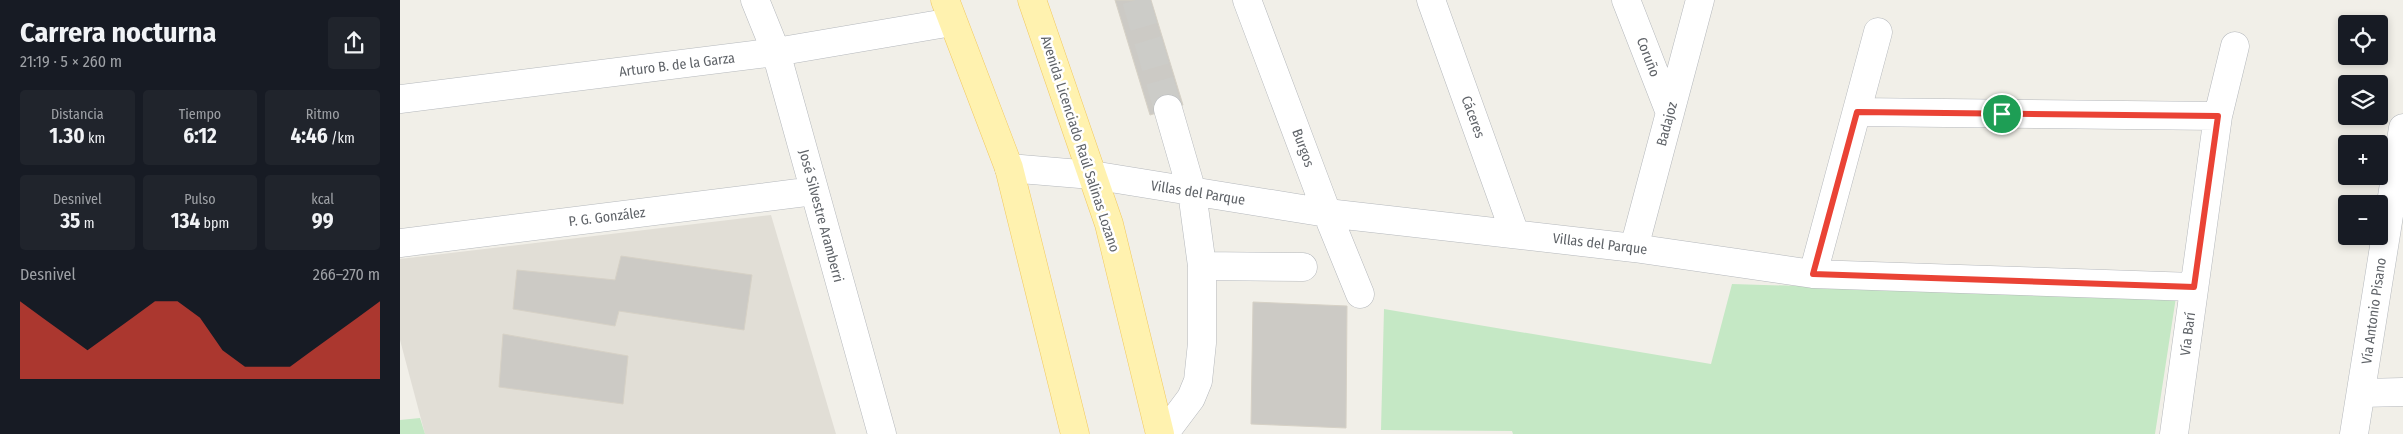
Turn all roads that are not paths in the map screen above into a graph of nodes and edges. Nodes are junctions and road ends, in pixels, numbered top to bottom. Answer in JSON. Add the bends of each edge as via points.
{"nodes":[{"id":1,"x":756,"y":0,"type":"edge"},
{"id":2,"x":1032,"y":0,"type":"edge"},
{"id":3,"x":1248,"y":0,"type":"edge"},
{"id":4,"x":1431,"y":0,"type":"edge"},
{"id":5,"x":1626,"y":0,"type":"edge"},
{"id":6,"x":1700,"y":0,"type":"edge"},
{"id":7,"x":948,"y":11,"type":"edge"},
{"id":8,"x":1878,"y":32,"type":"dead end"},
{"id":9,"x":2235,"y":46,"type":"dead end"},
{"id":10,"x":776,"y":52,"type":"junction"},
{"id":11,"x":400,"y":99,"type":"edge"},
{"id":12,"x":1168,"y":109,"type":"tunnel mouth"},
{"id":13,"x":1857,"y":112,"type":"junction"},
{"id":14,"x":1670,"y":113,"type":"junction"},
{"id":15,"x":2218,"y":116,"type":"junction"},
{"id":16,"x":2403,"y":128,"type":"edge"},
{"id":17,"x":1008,"y":168,"type":"junction"},
{"id":18,"x":1092,"y":175,"type":"junction"},
{"id":19,"x":814,"y":191,"type":"junction"},
{"id":20,"x":1192,"y":192,"type":"junction"},
{"id":21,"x":2396,"y":204,"type":"edge"},
{"id":22,"x":1327,"y":213,"type":"junction"},
{"id":23,"x":1515,"y":234,"type":"junction"},
{"id":24,"x":400,"y":243,"type":"edge"},
{"id":25,"x":1634,"y":248,"type":"junction"},
{"id":26,"x":1202,"y":266,"type":"junction"},
{"id":27,"x":1303,"y":268,"type":"dead end"},
{"id":28,"x":1813,"y":274,"type":"junction"},
{"id":29,"x":2194,"y":287,"type":"junction"},
{"id":30,"x":1360,"y":294,"type":"dead end"},
{"id":31,"x":2403,"y":392,"type":"edge"},
{"id":32,"x":2362,"y":393,"type":"junction"},
{"id":33,"x":882,"y":434,"type":"edge"},
{"id":34,"x":1075,"y":434,"type":"edge"},
{"id":35,"x":1162,"y":434,"type":"edge"},
{"id":36,"x":2174,"y":434,"type":"edge"},
{"id":37,"x":2354,"y":434,"type":"edge"}],
"edges":[{"from":1,"to":10,"type":"street","name":"José Silvestre Aramberri"},
{"from":2,"to":18,"type":"main road","name":"Avenida Licenciado Raúl Salinas Lozano"},
{"from":3,"to":22,"type":"street","name":"Burgos"},
{"from":4,"to":23,"type":"street","name":"Cáceres"},
{"from":5,"to":14,"type":"street","name":"Coruño"},
{"from":6,"to":14,"type":"street","name":"Badajoz"},
{"from":7,"to":10,"type":"street","name":"Arturo B. de la Garza"},
{"from":7,"to":17,"type":"main road"},
{"from":8,"to":13,"type":"street"},
{"from":9,"to":15,"type":"street","name":"Vía Barí"},
{"from":10,"to":11,"type":"street","name":"Arturo B. de la Garza"},
{"from":10,"to":19,"type":"street","name":"José Silvestre Aramberri"},
{"from":12,"to":20,"type":"street"},
{"from":13,"to":15,"type":"street"},
{"from":13,"to":28,"type":"street"},
{"from":14,"to":25,"type":"street","name":"Badajoz"},
{"from":15,"to":29,"type":"street","name":"Vía Barí"},
{"from":16,"to":21,"type":"street","name":"Vía Antonio Pisano"},
{"from":17,"to":18,"type":"street","name":"Villas del Parque"},
{"from":17,"to":34,"type":"main road"},
{"from":18,"to":20,"type":"street","name":"Villas del Parque"},
{"from":18,"to":35,"type":"main road","name":"Avenida Licenciado Raúl Salinas Lozano","via":[[1112,237]]},
{"from":19,"to":24,"type":"street","name":"P. G. González"},
{"from":19,"to":33,"type":"street","name":"José Silvestre Aramberri"},
{"from":20,"to":22,"type":"street","name":"Villas del Parque"},
{"from":20,"to":26,"type":"street"},
{"from":21,"to":32,"type":"street","name":"Vía Antonio Pisano"},
{"from":22,"to":23,"type":"street","name":"Villas del Parque"},
{"from":22,"to":30,"type":"street","name":"Burgos"},
{"from":23,"to":25,"type":"street","name":"Villas del Parque"},
{"from":25,"to":28,"type":"street","name":"Villas del Parque"},
{"from":26,"to":27,"type":"street"},
{"from":26,"to":35,"type":"street","via":[[1202,343],[1198,380],[1191,398]]},
{"from":28,"to":29,"type":"street","name":"Villas del Parque"},
{"from":29,"to":36,"type":"street","name":"Vía Barí"},
{"from":31,"to":32,"type":"street"},
{"from":32,"to":37,"type":"street","name":"Vía Antonio Pisano"}]}
